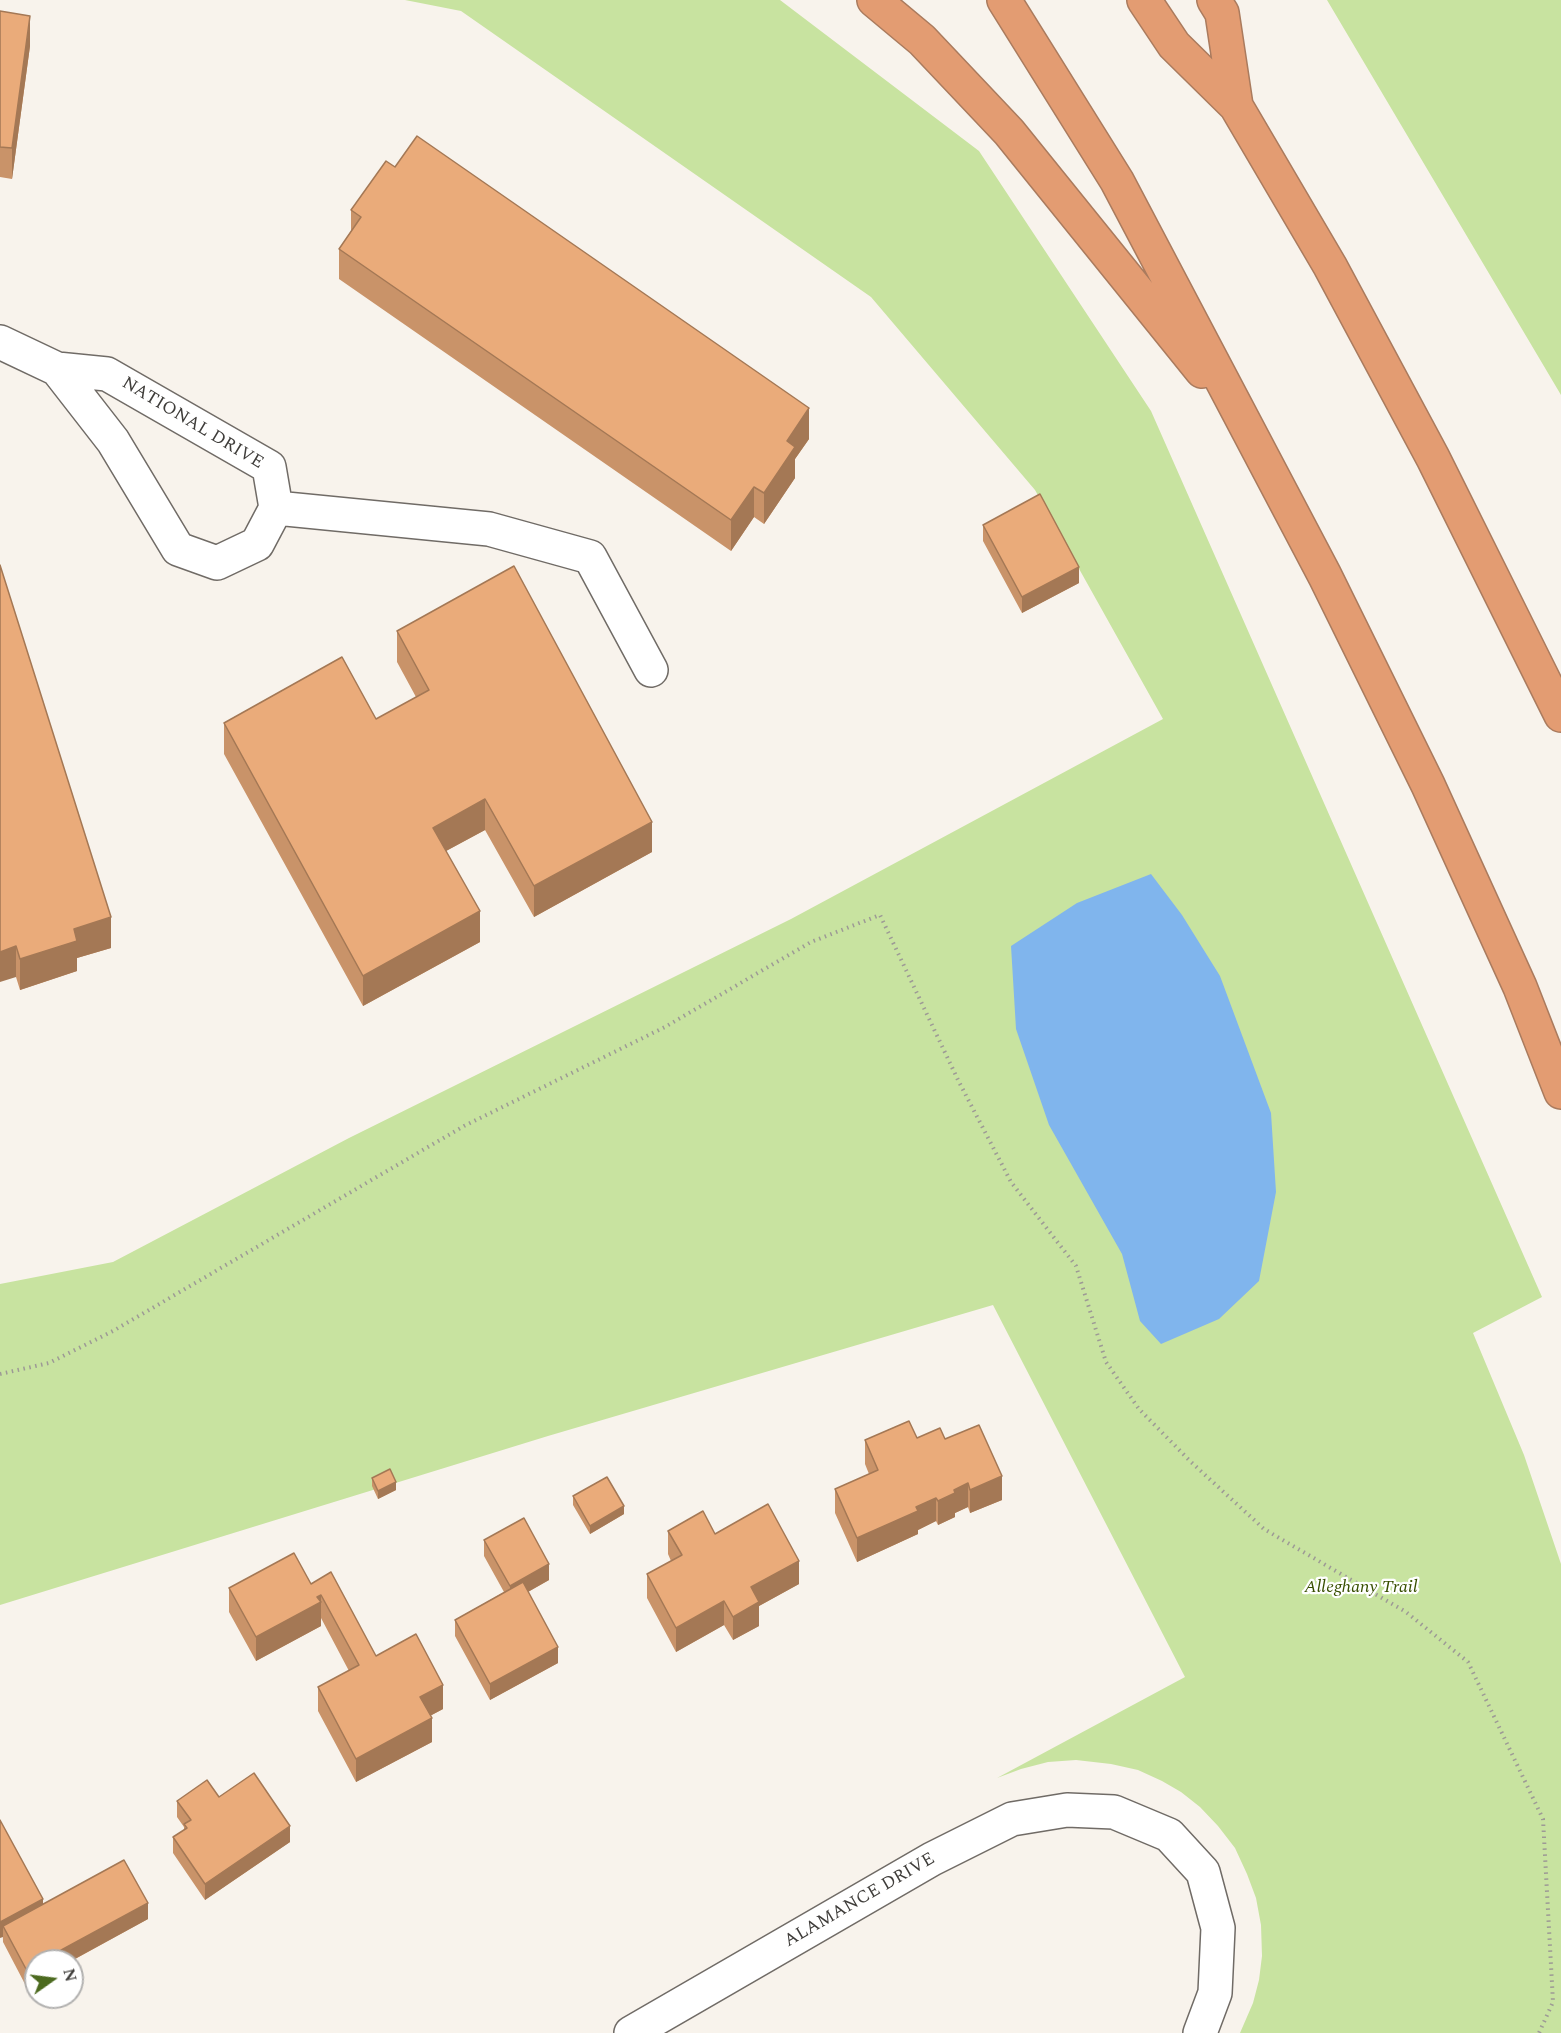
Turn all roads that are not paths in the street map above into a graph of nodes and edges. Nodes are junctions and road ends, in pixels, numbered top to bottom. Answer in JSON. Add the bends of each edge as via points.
{"nodes":[{"id":1,"x":874,"y":0,"type":"edge"},
{"id":2,"x":1004,"y":0,"type":"edge"},
{"id":3,"x":1144,"y":0,"type":"edge"},
{"id":4,"x":1214,"y":0,"type":"edge"},
{"id":5,"x":1236,"y":106,"type":"junction"},
{"id":6,"x":0,"y":342,"type":"edge"},
{"id":7,"x":57,"y":369,"type":"junction"},
{"id":8,"x":1249,"y":429,"type":"junction"},
{"id":9,"x":276,"y":508,"type":"junction"},
{"id":10,"x":651,"y":670,"type":"dead end"},
{"id":11,"x":1561,"y":715,"type":"edge"},
{"id":12,"x":1561,"y":1092,"type":"edge"},
{"id":13,"x":632,"y":2033,"type":"edge"},
{"id":14,"x":1200,"y":2033,"type":"edge"}],
"edges":[{"from":1,"to":8,"type":"highway","via":[[922,40],[1009,132]]},
{"from":2,"to":8,"type":"highway","via":[[1117,181]]},
{"from":3,"to":5,"type":"highway","via":[[1174,45]]},
{"from":4,"to":5,"type":"highway","via":[[1222,13]]},
{"from":5,"to":11,"type":"highway","via":[[1352,306]]},
{"from":6,"to":7,"type":"street","name":"NATIONAL DRIVE"},
{"from":7,"to":9,"type":"street","name":"NATIONAL DRIVE","via":[[107,374],[268,467]]},
{"from":7,"to":9,"type":"street","name":"NATIONAL DRIVE","via":[[113,441],[178,549],[218,563],[257,544]]},
{"from":8,"to":12,"type":"highway","via":[[1428,785],[1520,987]]},
{"from":9,"to":10,"type":"street","via":[[489,529],[590,557]]},
{"from":13,"to":14,"type":"street","name":"ALAMANCE DRIVE","via":[[932,1859],[1012,1819],[1067,1810],[1114,1812],[1168,1835],[1203,1872],[1218,1928],[1215,1993]]}]}
